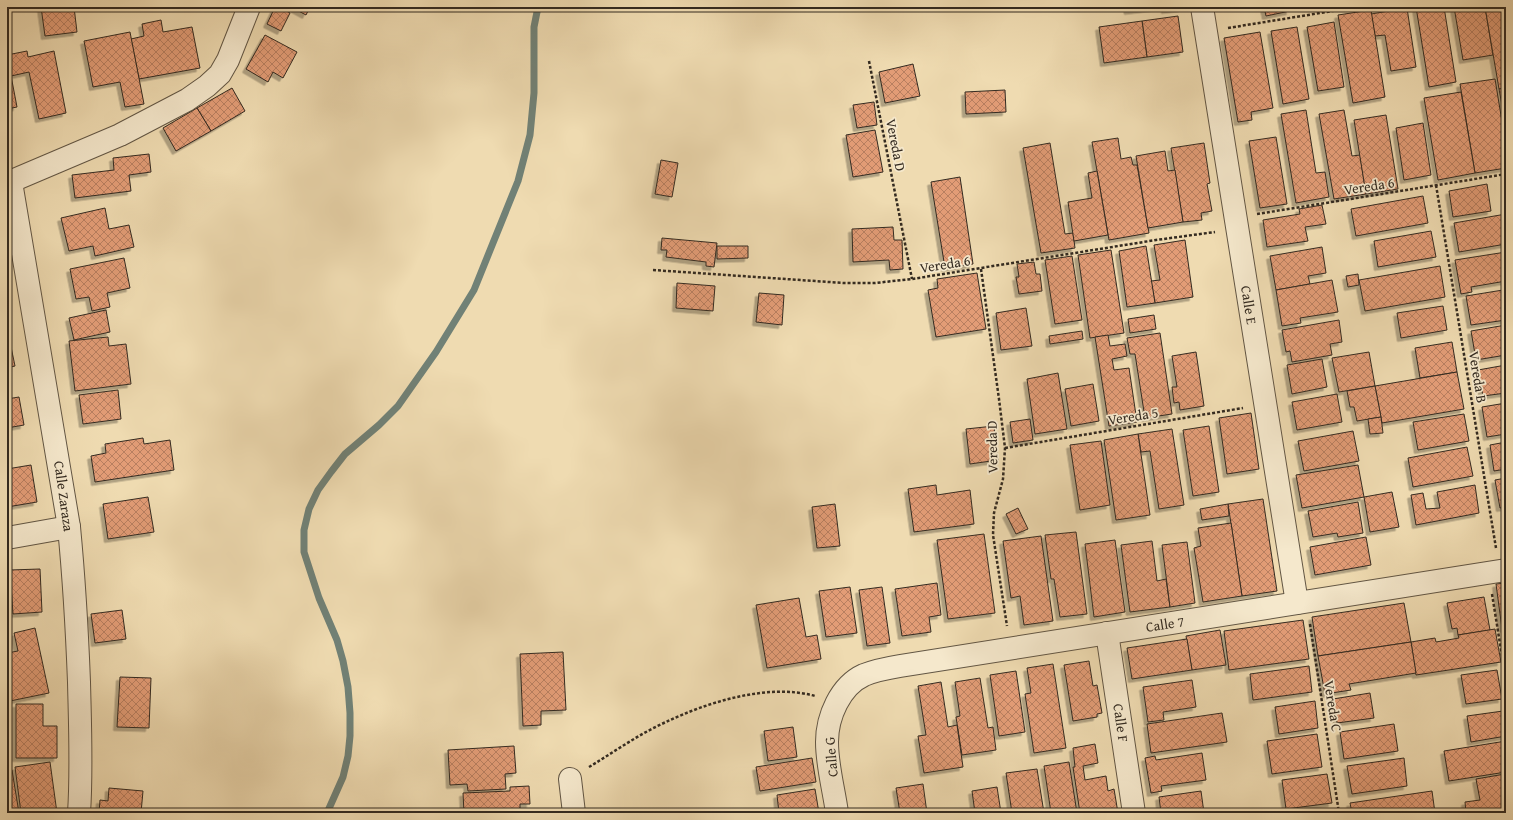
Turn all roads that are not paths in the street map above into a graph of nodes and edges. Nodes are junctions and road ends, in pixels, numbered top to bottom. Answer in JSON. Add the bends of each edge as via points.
{"nodes":[{"id":1,"x":249,"y":7,"type":"edge"},
{"id":2,"x":1202,"y":7,"type":"edge"},
{"id":3,"x":9,"y":183,"type":"edge"},
{"id":4,"x":69,"y":527,"type":"junction"},
{"id":5,"x":7,"y":538,"type":"edge"},
{"id":6,"x":1498,"y":571,"type":"edge"},
{"id":7,"x":1302,"y":602,"type":"junction"},
{"id":8,"x":1107,"y":633,"type":"junction"},
{"id":9,"x":837,"y":702,"type":"joint"},
{"id":10,"x":570,"y":779,"type":"road end"},
{"id":11,"x":79,"y":813,"type":"edge"},
{"id":12,"x":574,"y":813,"type":"edge"},
{"id":13,"x":837,"y":813,"type":"edge"},
{"id":14,"x":1134,"y":813,"type":"edge"}],
"edges":[{"from":1,"to":3,"type":"street","via":[[228,60],[220,74],[207,86],[187,100],[120,135]]},
{"from":2,"to":7,"type":"street","name":"Calle E","via":[[1265,405]]},
{"from":3,"to":4,"type":"street","name":"Calle Zaraza"},
{"from":4,"to":5,"type":"street"},
{"from":4,"to":11,"type":"street","name":"Calle Zaraza","via":[[75,585],[81,788]]},
{"from":6,"to":7,"type":"street","name":"Calle 7"},
{"from":7,"to":8,"type":"street","name":"Calle 7"},
{"from":8,"to":9,"type":"street","name":"Calle 7","via":[[878,670],[853,682]]},
{"from":8,"to":14,"type":"street","name":"Calle F"},
{"from":9,"to":13,"type":"street","name":"Calle G","via":[[827,742]]},
{"from":10,"to":12,"type":"street"}]}
